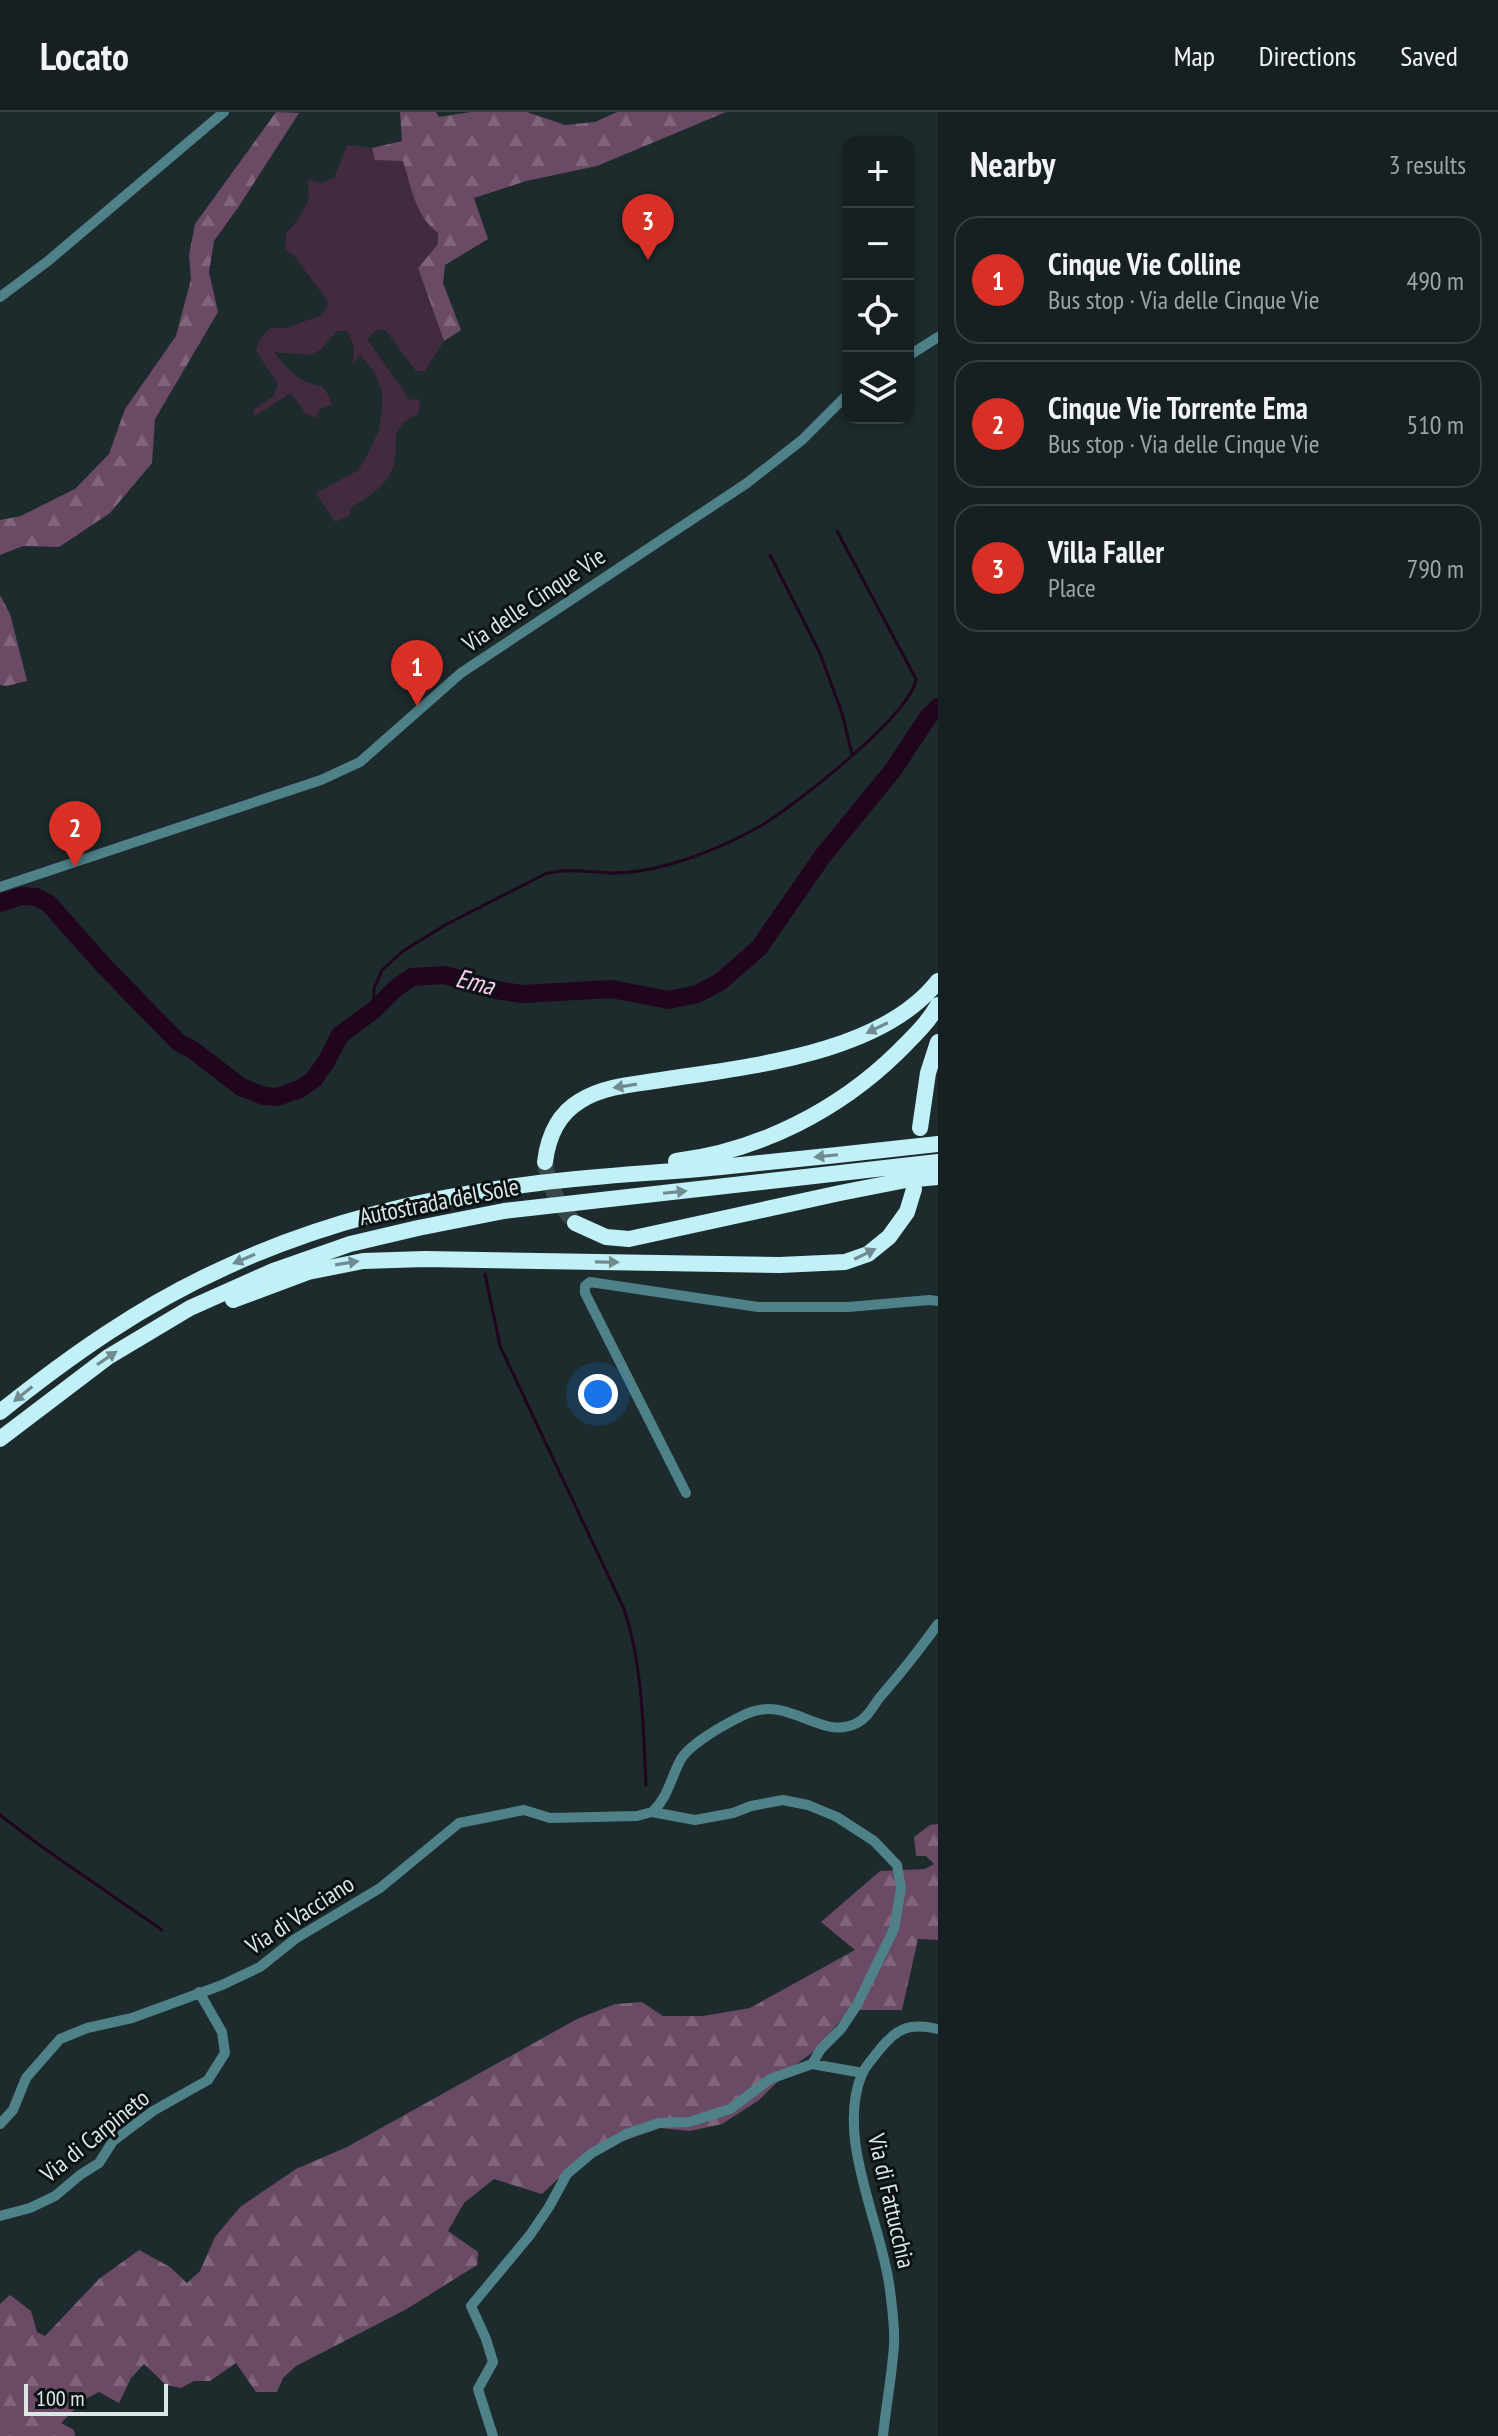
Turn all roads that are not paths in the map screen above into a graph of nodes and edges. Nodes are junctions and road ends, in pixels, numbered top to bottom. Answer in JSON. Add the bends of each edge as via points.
{"nodes":[{"id":1,"x":224,"y":112,"type":"edge"},
{"id":2,"x":0,"y":297,"type":"edge"},
{"id":3,"x":938,"y":337,"type":"edge"},
{"id":4,"x":914,"y":352,"type":"edge"},
{"id":5,"x":842,"y":400,"type":"edge"},
{"id":6,"x":0,"y":887,"type":"edge"},
{"id":7,"x":938,"y":981,"type":"edge"},
{"id":8,"x":938,"y":1005,"type":"edge"},
{"id":9,"x":938,"y":1042,"type":"edge"},
{"id":10,"x":920,"y":1128,"type":"dead end"},
{"id":11,"x":936,"y":1144,"type":"edge"},
{"id":12,"x":545,"y":1162,"type":"tunnel mouth"},
{"id":13,"x":936,"y":1170,"type":"edge"},
{"id":14,"x":909,"y":1179,"type":"junction"},
{"id":15,"x":550,"y":1182,"type":"junction"},
{"id":16,"x":575,"y":1223,"type":"tunnel mouth"},
{"id":17,"x":938,"y":1301,"type":"edge"},
{"id":18,"x":142,"y":1336,"type":"junction"},
{"id":19,"x":0,"y":1412,"type":"edge"},
{"id":20,"x":0,"y":1439,"type":"edge"},
{"id":21,"x":686,"y":1493,"type":"dead end"},
{"id":22,"x":938,"y":1624,"type":"edge"},
{"id":23,"x":652,"y":1812,"type":"junction"},
{"id":24,"x":199,"y":1992,"type":"junction"},
{"id":25,"x":938,"y":2029,"type":"edge"},
{"id":26,"x":812,"y":2064,"type":"junction"},
{"id":27,"x":863,"y":2073,"type":"junction"},
{"id":28,"x":0,"y":2124,"type":"edge"},
{"id":29,"x":0,"y":2216,"type":"edge"},
{"id":30,"x":493,"y":2436,"type":"edge"},
{"id":31,"x":883,"y":2436,"type":"edge"}],
"edges":[{"from":1,"to":2,"type":"street"},
{"from":3,"to":4,"type":"street"},
{"from":5,"to":6,"type":"street","name":"Via delle Cinque Vie","via":[[782,458],[461,673],[360,762],[321,780]]},
{"from":7,"to":12,"type":"highway","one_way":true,"via":[[897,1018],[803,1055],[599,1091],[577,1102],[562,1118],[552,1132]]},
{"from":8,"to":15,"type":"highway","via":[[917,1034],[856,1089],[773,1135],[719,1154]]},
{"from":9,"to":10,"type":"highway"},
{"from":11,"to":15,"type":"highway","name":"Autostrada del Sole","one_way":true},
{"from":13,"to":14,"type":"highway","name":"Autostrada del Sole"},
{"from":14,"to":16,"type":"highway","via":[[646,1237],[606,1237]]},
{"from":18,"to":14,"type":"highway","name":"Autostrada del Sole","one_way":true,"via":[[273,1271],[433,1225],[570,1203]]},
{"from":18,"to":14,"type":"highway","one_way":true,"via":[[273,1284],[363,1261],[845,1262],[868,1254],[889,1237],[907,1212]]},
{"from":15,"to":19,"type":"highway","name":"Autostrada del Sole","one_way":true,"via":[[483,1191],[344,1223],[237,1262],[121,1324]]},
{"from":17,"to":21,"type":"street","via":[[758,1307],[590,1282],[585,1293]]},
{"from":20,"to":18,"type":"highway","name":"Autostrada del Sole","one_way":true},
{"from":22,"to":23,"type":"street","via":[[870,1713],[856,1723],[824,1726],[777,1708],[749,1713],[683,1757]]},
{"from":23,"to":24,"type":"street","name":"Via di Vacciano","via":[[571,1819],[524,1810],[459,1823],[380,1888],[295,1939],[260,1967]]},
{"from":23,"to":26,"type":"street","name":"Via di Vacciano","via":[[695,1820],[783,1800],[808,1805],[874,1841],[897,1865],[901,1888],[894,1929],[857,2005]]},
{"from":24,"to":28,"type":"street","name":"Via di Vacciano","via":[[60,2039],[26,2078],[13,2110]]},
{"from":24,"to":29,"type":"street","name":"Via di Carpineto","via":[[222,2032],[225,2053],[208,2080],[123,2133],[99,2163],[55,2196]]},
{"from":25,"to":27,"type":"street","name":"Via di Fattucchia","via":[[919,2025],[893,2033]]},
{"from":26,"to":27,"type":"street"},
{"from":26,"to":30,"type":"street","via":[[770,2079],[730,2109],[626,2134],[567,2174],[530,2235],[471,2306],[493,2362],[478,2389]]},
{"from":27,"to":31,"type":"street","name":"Via di Fattucchia","via":[[853,2133],[883,2246],[894,2342]]}]}
